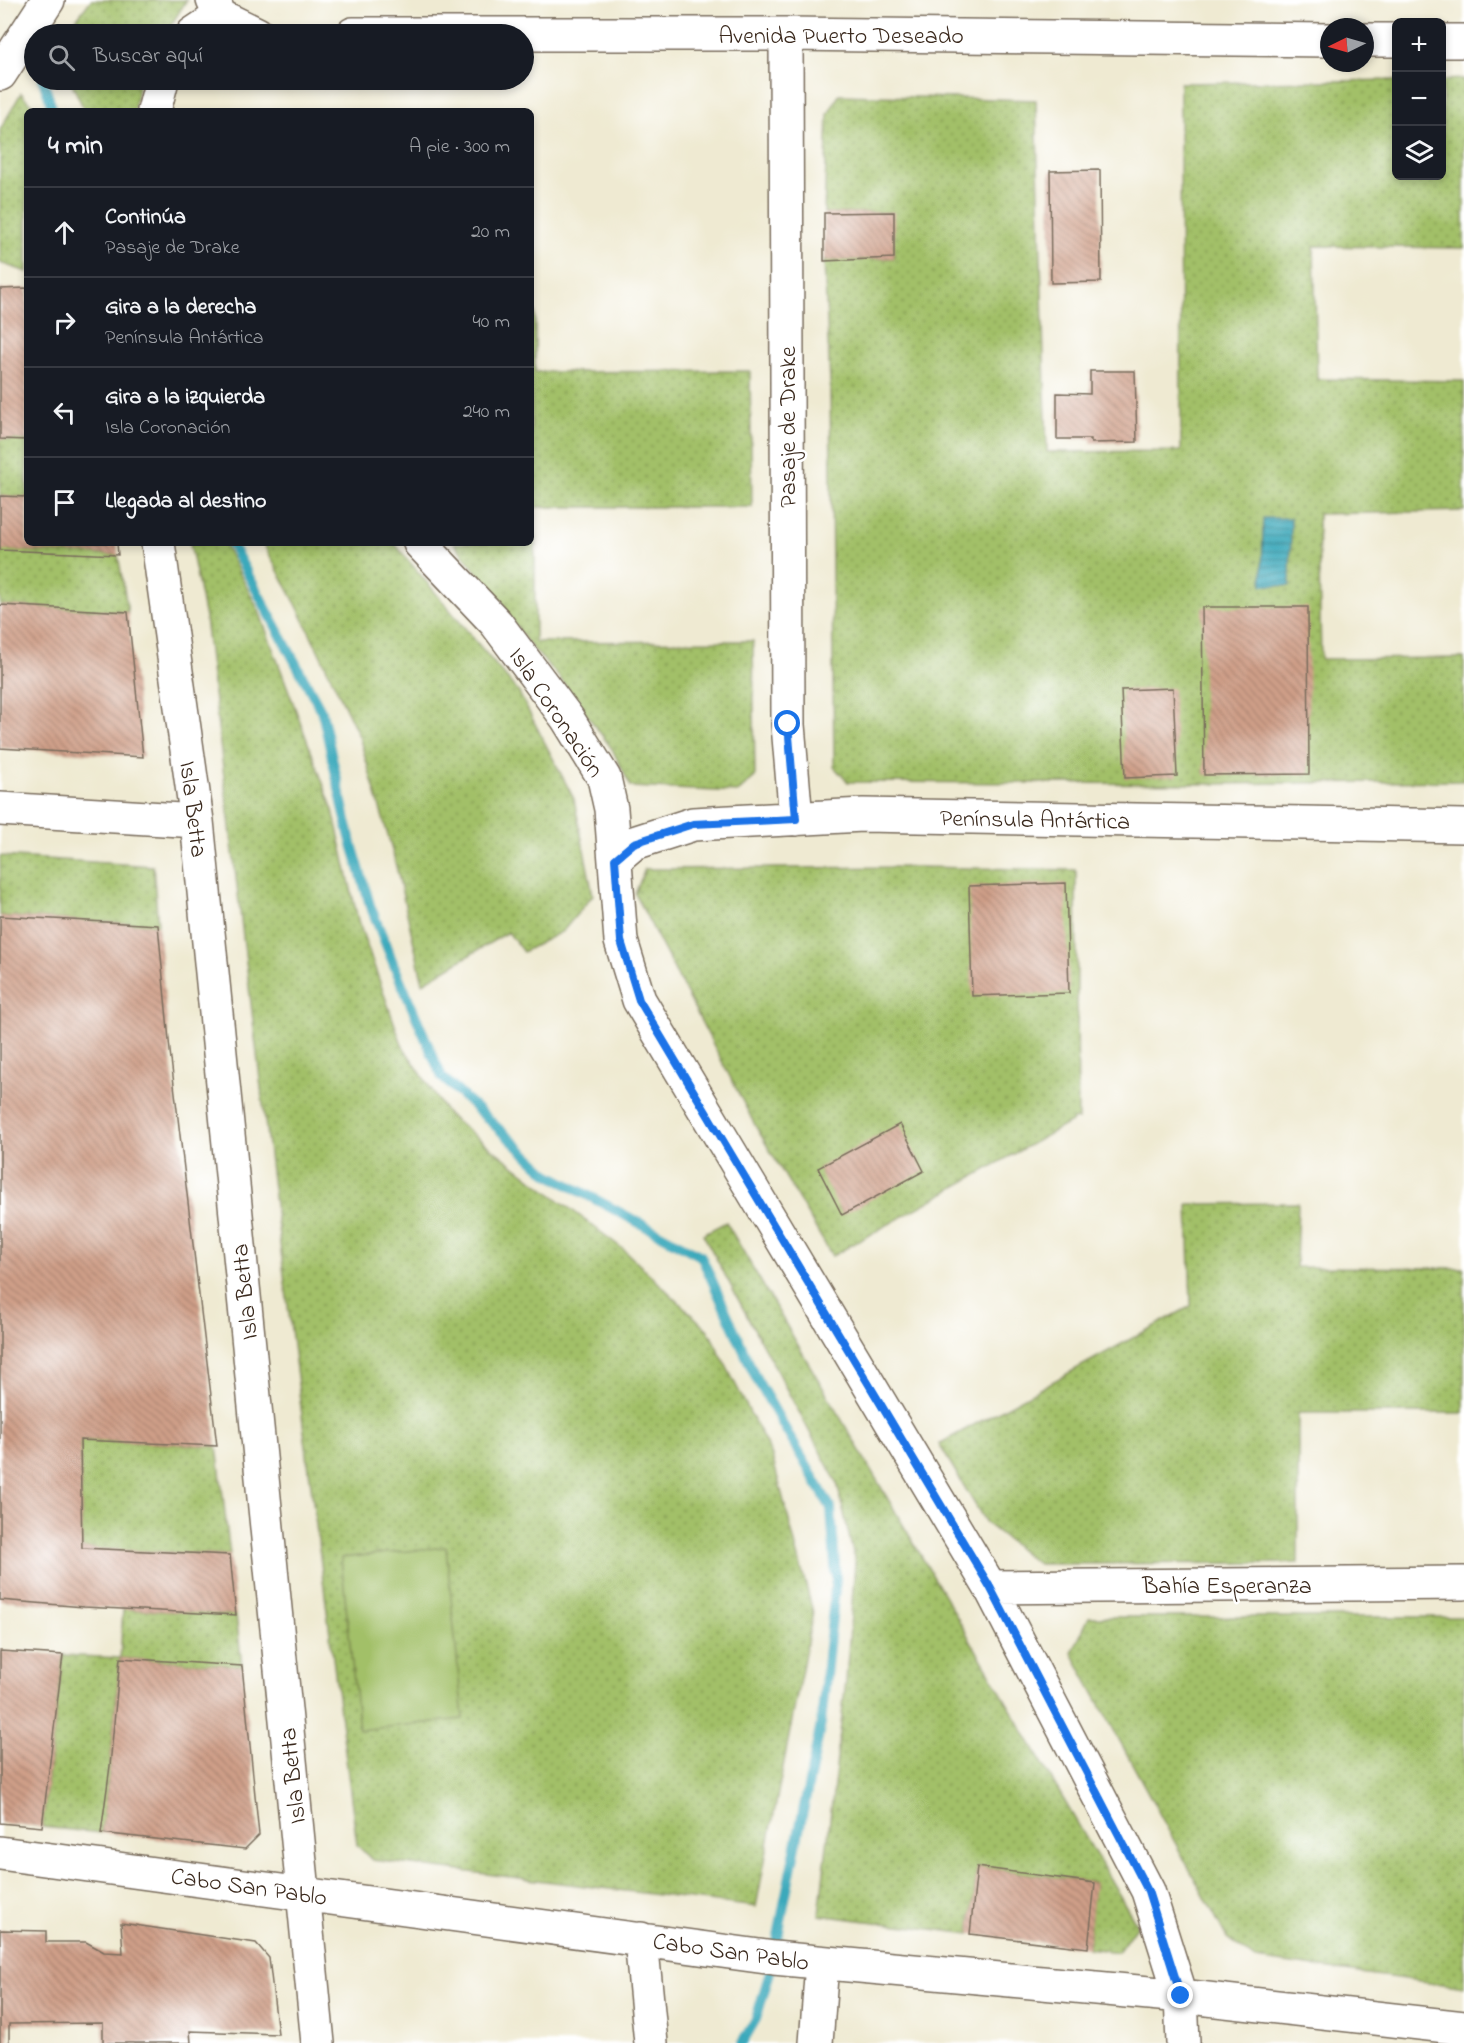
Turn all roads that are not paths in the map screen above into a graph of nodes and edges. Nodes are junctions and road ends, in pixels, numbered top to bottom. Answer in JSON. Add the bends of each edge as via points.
{"nodes":[{"id":1,"x":48,"y":0,"type":"edge"},
{"id":2,"x":217,"y":8,"type":"edge"},
{"id":3,"x":32,"y":24,"type":"edge"},
{"id":4,"x":202,"y":24,"type":"edge"},
{"id":5,"x":242,"y":24,"type":"edge"},
{"id":6,"x":534,"y":34,"type":"edge"},
{"id":7,"x":786,"y":34,"type":"junction"},
{"id":8,"x":24,"y":37,"type":"edge"},
{"id":9,"x":1320,"y":40,"type":"edge"},
{"id":10,"x":1374,"y":40,"type":"edge"},
{"id":11,"x":1392,"y":40,"type":"edge"},
{"id":12,"x":1446,"y":41,"type":"edge"},
{"id":13,"x":1464,"y":41,"type":"edge"},
{"id":14,"x":0,"y":74,"type":"edge"},
{"id":15,"x":159,"y":90,"type":"edge"},
{"id":16,"x":155,"y":108,"type":"edge"},
{"id":17,"x":158,"y":546,"type":"edge"},
{"id":18,"x":423,"y":546,"type":"edge"},
{"id":19,"x":0,"y":809,"type":"edge"},
{"id":20,"x":796,"y":819,"type":"junction"},
{"id":21,"x":197,"y":821,"type":"junction"},
{"id":22,"x":1464,"y":826,"type":"edge"},
{"id":23,"x":615,"y":859,"type":"junction"},
{"id":24,"x":1464,"y":1583,"type":"edge"},
{"id":25,"x":990,"y":1587,"type":"junction"},
{"id":26,"x":0,"y":1853,"type":"edge"},
{"id":27,"x":304,"y":1893,"type":"junction"},
{"id":28,"x":641,"y":1939,"type":"junction"},
{"id":29,"x":822,"y":1963,"type":"junction"},
{"id":30,"x":1181,"y":1996,"type":"junction"},
{"id":31,"x":1464,"y":2028,"type":"edge"},
{"id":32,"x":318,"y":2043,"type":"edge"},
{"id":33,"x":651,"y":2043,"type":"edge"},
{"id":34,"x":816,"y":2043,"type":"edge"},
{"id":35,"x":1183,"y":2043,"type":"edge"}],
"edges":[{"from":1,"to":3,"type":"street"},
{"from":2,"to":4,"type":"street"},
{"from":2,"to":5,"type":"street"},
{"from":6,"to":7,"type":"street","name":"Avenida Puerto Deseado"},
{"from":7,"to":9,"type":"street","name":"Avenida Puerto Deseado"},
{"from":7,"to":20,"type":"street","name":"Pasaje de Drake","via":[[788,713]]},
{"from":8,"to":14,"type":"street"},
{"from":10,"to":11,"type":"street"},
{"from":12,"to":13,"type":"street"},
{"from":15,"to":16,"type":"street"},
{"from":17,"to":21,"type":"street","name":"Isla Betta"},
{"from":18,"to":23,"type":"street","name":"Isla Coronación","via":[[496,624],[567,717],[604,778]]},
{"from":19,"to":21,"type":"street"},
{"from":20,"to":22,"type":"street","name":"Península Antártica","via":[[863,815]]},
{"from":20,"to":23,"type":"street","name":"Península Antártica","via":[[693,824],[634,843]]},
{"from":21,"to":27,"type":"street","name":"Isla Betta"},
{"from":23,"to":25,"type":"street","name":"Isla Coronación","via":[[621,941],[639,1000]]},
{"from":24,"to":25,"type":"street","name":"Bahía Esperanza"},
{"from":25,"to":30,"type":"street","name":"Isla Coronación","via":[[1148,1891]]},
{"from":26,"to":27,"type":"street","name":"Cabo San Pablo"},
{"from":27,"to":28,"type":"street","name":"Cabo San Pablo"},
{"from":27,"to":32,"type":"street","name":"Isla Betta"},
{"from":28,"to":29,"type":"street","name":"Cabo San Pablo"},
{"from":28,"to":33,"type":"street"},
{"from":29,"to":30,"type":"street","name":"Cabo San Pablo"},
{"from":29,"to":34,"type":"street"},
{"from":30,"to":31,"type":"street","name":"Cabo San Pablo"},
{"from":30,"to":35,"type":"street","name":"Isla Coronación"}]}
